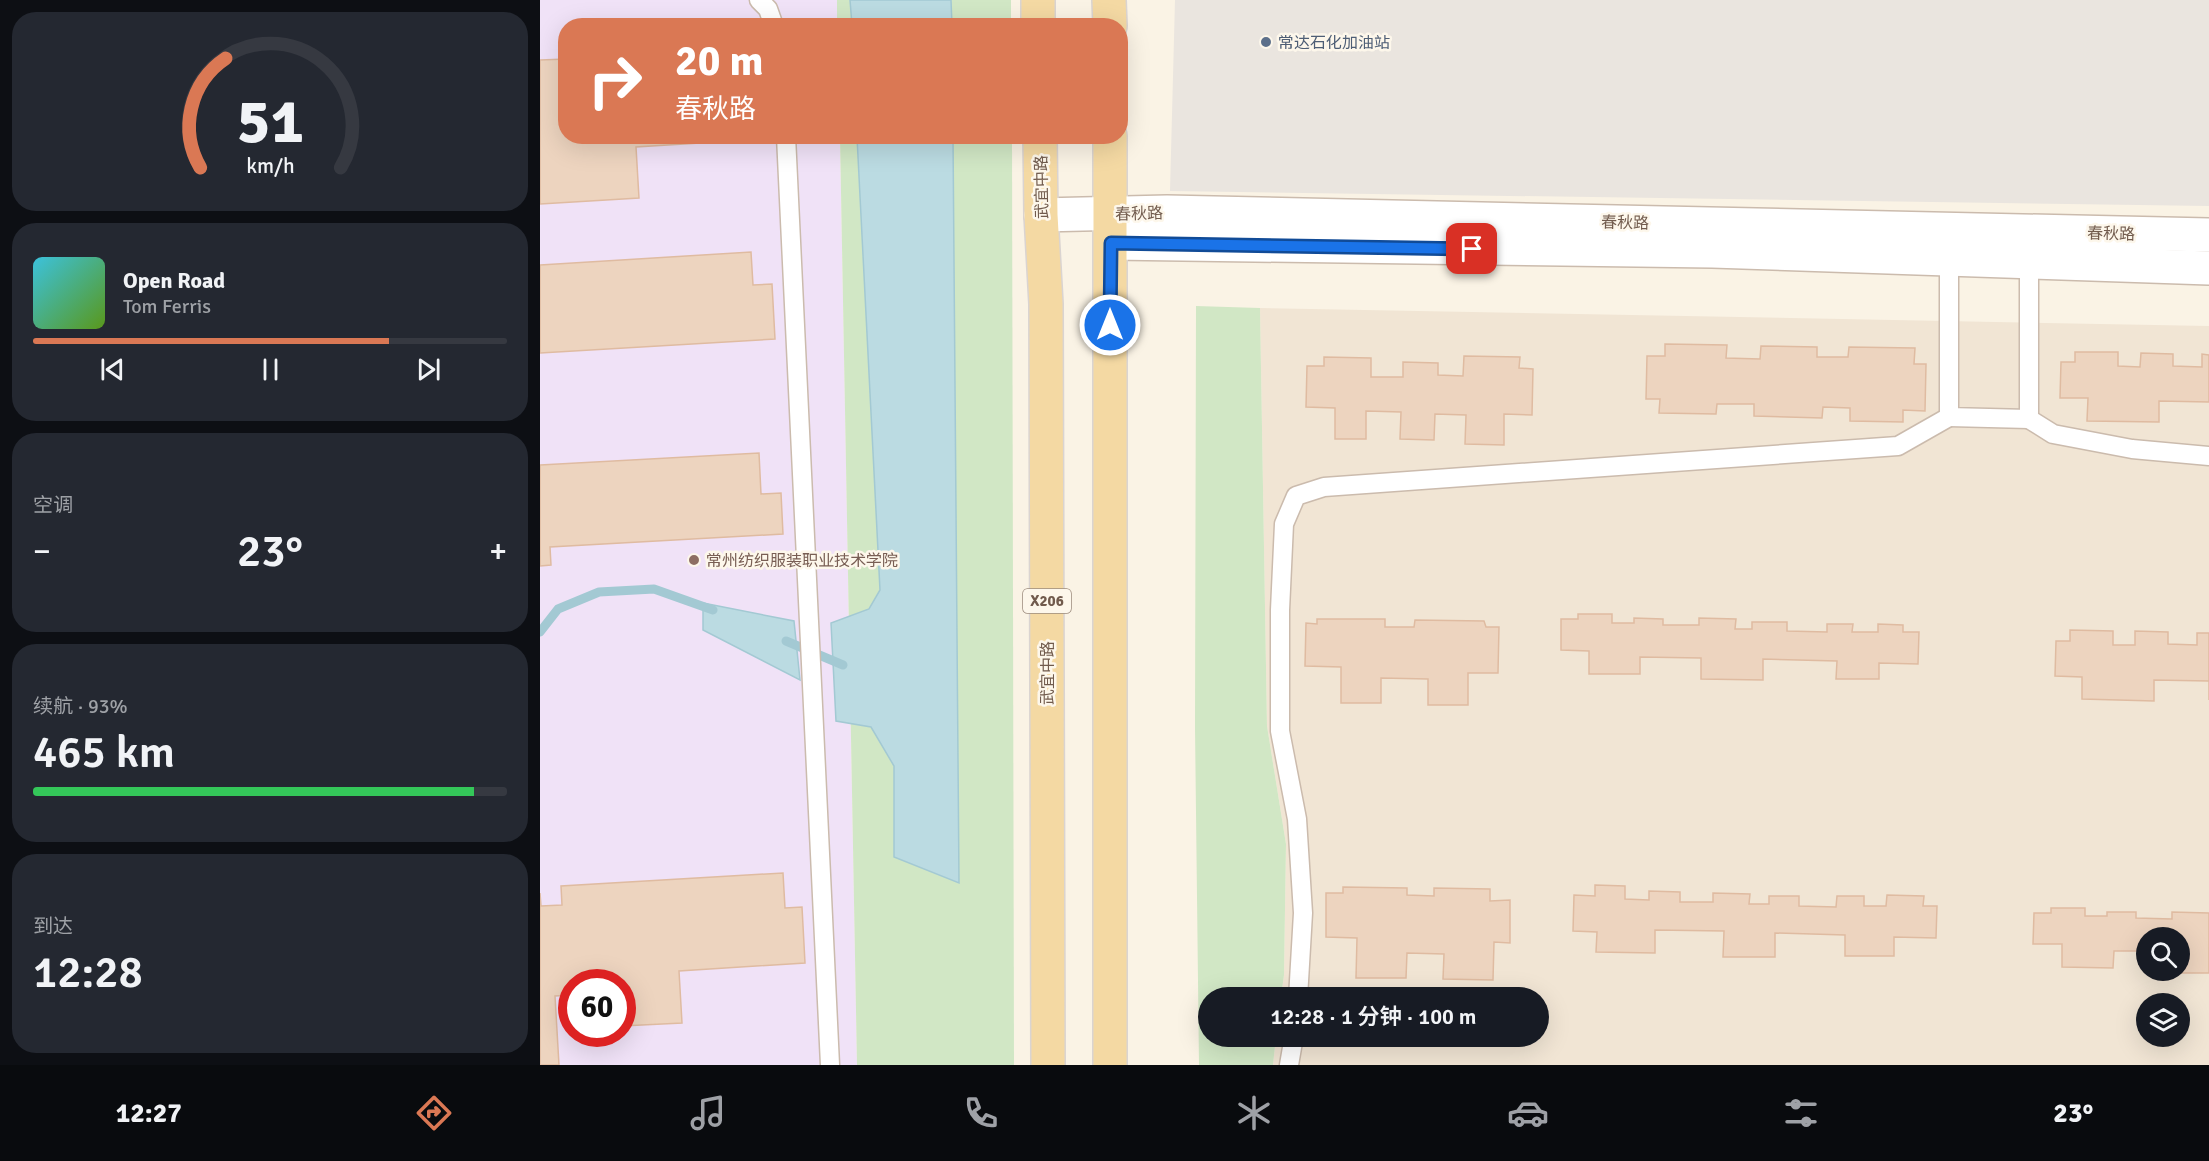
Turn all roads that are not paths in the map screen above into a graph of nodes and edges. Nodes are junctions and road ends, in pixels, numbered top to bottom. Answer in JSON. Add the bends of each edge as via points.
{"nodes":[{"id":1,"x":759,"y":0,"type":"edge"},
{"id":2,"x":1038,"y":0,"type":"edge"},
{"id":3,"x":1109,"y":0,"type":"edge"},
{"id":4,"x":771,"y":18,"type":"edge"},
{"id":5,"x":1038,"y":18,"type":"edge"},
{"id":6,"x":1110,"y":18,"type":"edge"},
{"id":7,"x":786,"y":144,"type":"edge"},
{"id":8,"x":1040,"y":144,"type":"edge"},
{"id":9,"x":1110,"y":144,"type":"edge"},
{"id":10,"x":1041,"y":215,"type":"junction"},
{"id":11,"x":1111,"y":229,"type":"junction"},
{"id":12,"x":2209,"y":235,"type":"edge"},
{"id":13,"x":1949,"y":244,"type":"junction"},
{"id":14,"x":2029,"y":247,"type":"junction"},
{"id":15,"x":2209,"y":268,"type":"edge"},
{"id":16,"x":1949,"y":417,"type":"junction"},
{"id":17,"x":2029,"y":419,"type":"junction"},
{"id":18,"x":2209,"y":456,"type":"edge"},
{"id":19,"x":1299,"y":987,"type":"edge"},
{"id":20,"x":1292,"y":1047,"type":"edge"},
{"id":21,"x":830,"y":1065,"type":"edge"},
{"id":22,"x":1048,"y":1065,"type":"edge"},
{"id":23,"x":1110,"y":1065,"type":"edge"},
{"id":24,"x":1289,"y":1065,"type":"edge"}],
"edges":[{"from":1,"to":4,"type":"lane"},
{"from":2,"to":5,"type":"main road"},
{"from":3,"to":6,"type":"main road"},
{"from":7,"to":21,"type":"lane"},
{"from":8,"to":10,"type":"main road","name":"武宜中路","number":"X206"},
{"from":9,"to":11,"type":"main road"},
{"from":10,"to":11,"type":"street","name":"春秋路"},
{"from":10,"to":22,"type":"main road","name":"武宜中路","number":"X206","via":[[1046,304]]},
{"from":11,"to":13,"type":"street","name":"春秋路","via":[[1712,251]]},
{"from":11,"to":23,"type":"main road"},
{"from":12,"to":14,"type":"street","name":"春秋路"},
{"from":13,"to":14,"type":"street","name":"春秋路"},
{"from":13,"to":16,"type":"lane"},
{"from":14,"to":15,"type":"street","name":"春秋路"},
{"from":14,"to":17,"type":"lane"},
{"from":16,"to":17,"type":"lane"},
{"from":16,"to":19,"type":"lane","via":[[1898,446],[1323,487],[1296,496],[1284,524],[1280,731],[1297,819],[1302,913]]},
{"from":17,"to":18,"type":"lane","via":[[2053,434],[2132,449]]},
{"from":20,"to":24,"type":"lane"}]}
